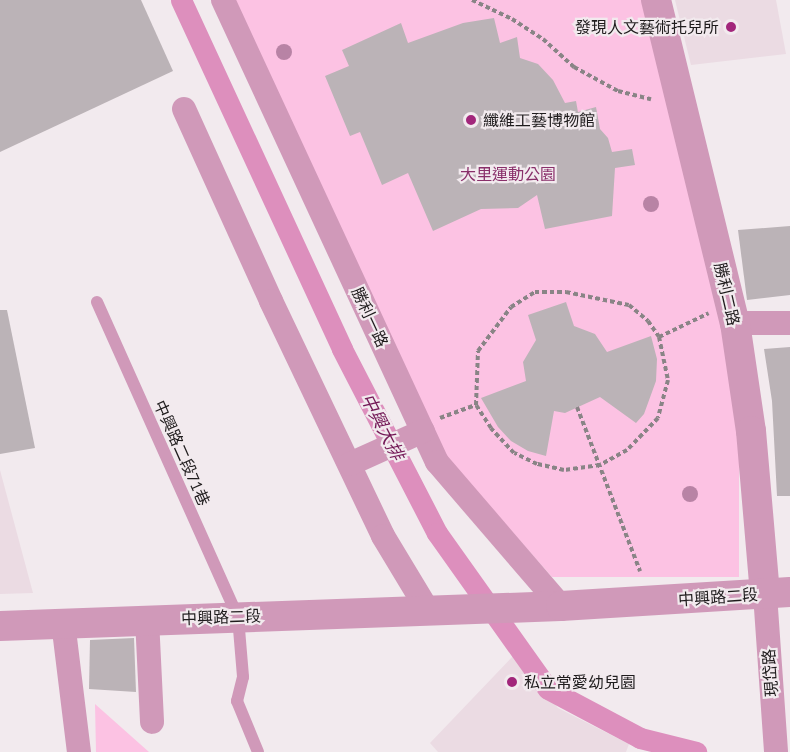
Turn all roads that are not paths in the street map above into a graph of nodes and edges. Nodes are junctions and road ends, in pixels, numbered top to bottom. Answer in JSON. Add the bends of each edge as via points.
{"nodes":[{"id":1,"x":223,"y":0,"type":"edge"},
{"id":2,"x":656,"y":0,"type":"edge"},
{"id":3,"x":184,"y":109,"type":"dead end"},
{"id":4,"x":97,"y":302,"type":"dead end"},
{"id":5,"x":722,"y":318,"type":"junction"},
{"id":6,"x":790,"y":323,"type":"edge"},
{"id":7,"x":431,"y":425,"type":"junction"},
{"id":8,"x":351,"y":464,"type":"junction"},
{"id":9,"x":778,"y":593,"type":"edge"},
{"id":10,"x":561,"y":606,"type":"junction"},
{"id":11,"x":434,"y":609,"type":"junction"},
{"id":12,"x":238,"y":617,"type":"junction"},
{"id":13,"x":147,"y":619,"type":"junction"},
{"id":14,"x":63,"y":622,"type":"junction"},
{"id":15,"x":0,"y":626,"type":"edge"},
{"id":16,"x":152,"y":722,"type":"dead end"},
{"id":17,"x":80,"y":752,"type":"edge"},
{"id":18,"x":258,"y":752,"type":"edge"},
{"id":19,"x":776,"y":752,"type":"edge"}],
"edges":[{"from":1,"to":7,"type":"street","name":"勝利一路"},
{"from":2,"to":5,"type":"street","name":"勝利二路"},
{"from":3,"to":8,"type":"street","via":[[271,302]]},
{"from":4,"to":12,"type":"lane","name":"中興路二段71巷"},
{"from":5,"to":6,"type":"street"},
{"from":5,"to":9,"type":"street","name":"勝利二路","via":[[751,431]]},
{"from":7,"to":8,"type":"street"},
{"from":7,"to":10,"type":"street","name":"勝利一路","via":[[437,462]]},
{"from":8,"to":11,"type":"street","via":[[383,536]]},
{"from":9,"to":10,"type":"street","name":"中興路二段"},
{"from":9,"to":19,"type":"street","name":"現岱路"},
{"from":10,"to":11,"type":"street","name":"中興路二段"},
{"from":11,"to":12,"type":"street","name":"中興路二段"},
{"from":12,"to":13,"type":"street","name":"中興路二段"},
{"from":12,"to":18,"type":"lane","name":"中興路二段71巷","via":[[243,677],[237,701]]},
{"from":13,"to":14,"type":"street","name":"中興路二段"},
{"from":13,"to":16,"type":"street"},
{"from":14,"to":15,"type":"street","name":"中興路二段"},
{"from":14,"to":17,"type":"street"}]}
